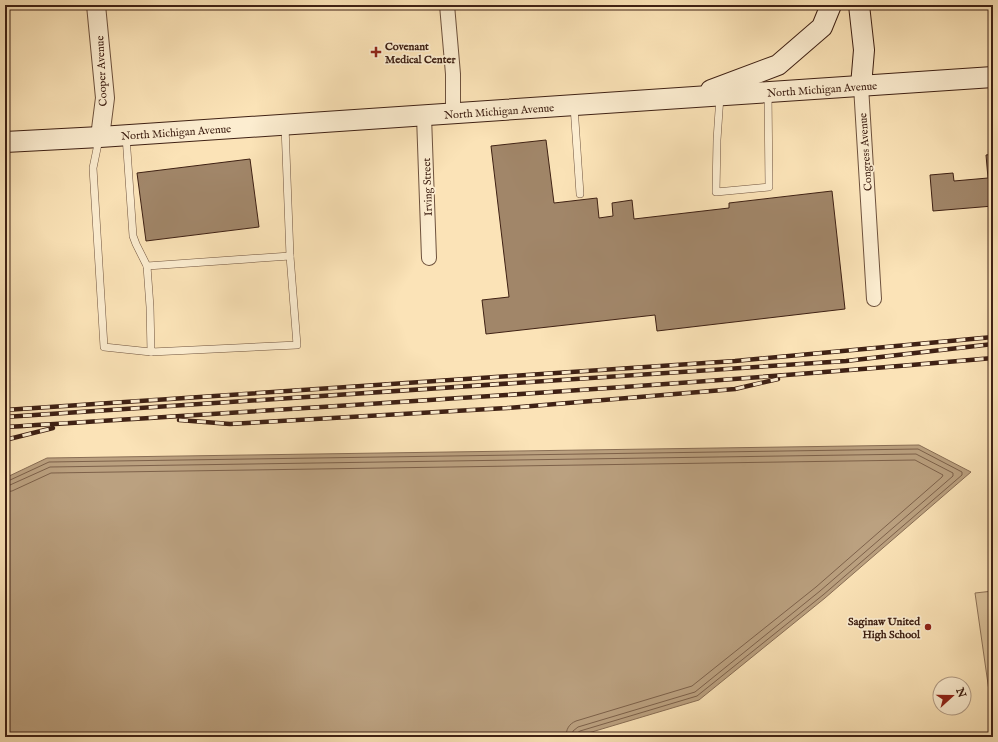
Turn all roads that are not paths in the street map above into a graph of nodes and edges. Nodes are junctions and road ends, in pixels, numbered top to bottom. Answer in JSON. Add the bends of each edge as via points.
{"nodes":[{"id":1,"x":96,"y":5,"type":"edge"},
{"id":2,"x":447,"y":5,"type":"edge"},
{"id":3,"x":831,"y":5,"type":"edge"},
{"id":4,"x":859,"y":5,"type":"edge"},
{"id":5,"x":993,"y":77,"type":"edge"},
{"id":6,"x":861,"y":86,"type":"junction"},
{"id":7,"x":768,"y":92,"type":"junction"},
{"id":8,"x":720,"y":96,"type":"junction"},
{"id":9,"x":688,"y":98,"type":"junction"},
{"id":10,"x":574,"y":106,"type":"junction"},
{"id":11,"x":453,"y":114,"type":"junction"},
{"id":12,"x":424,"y":116,"type":"junction"},
{"id":13,"x":285,"y":125,"type":"junction"},
{"id":14,"x":126,"y":135,"type":"junction"},
{"id":15,"x":100,"y":137,"type":"junction"},
{"id":16,"x":5,"y":142,"type":"edge"},
{"id":17,"x":580,"y":194,"type":"dead end"},
{"id":18,"x":290,"y":256,"type":"junction"},
{"id":19,"x":429,"y":258,"type":"dead end"},
{"id":20,"x":147,"y":266,"type":"junction"},
{"id":21,"x":874,"y":298,"type":"dead end"},
{"id":22,"x":151,"y":352,"type":"junction"}],
"edges":[{"from":1,"to":15,"type":"street","name":"Cooper Avenue","via":[[105,98]]},
{"from":2,"to":11,"type":"street","via":[[453,74]]},
{"from":3,"to":9,"type":"main road","via":[[822,27],[778,65]]},
{"from":4,"to":6,"type":"main road","name":"Congress Avenue","via":[[864,50]]},
{"from":5,"to":6,"type":"main road","name":"North Michigan Avenue"},
{"from":6,"to":7,"type":"main road","name":"North Michigan Avenue"},
{"from":6,"to":21,"type":"street","name":"Congress Avenue"},
{"from":7,"to":8,"type":"main road","name":"North Michigan Avenue"},
{"from":7,"to":8,"type":"lane","via":[[769,187],[716,192]]},
{"from":8,"to":9,"type":"main road","name":"North Michigan Avenue"},
{"from":9,"to":10,"type":"main road","name":"North Michigan Avenue"},
{"from":10,"to":11,"type":"main road","name":"North Michigan Avenue"},
{"from":10,"to":17,"type":"lane"},
{"from":11,"to":12,"type":"main road","name":"North Michigan Avenue"},
{"from":12,"to":13,"type":"main road","name":"North Michigan Avenue"},
{"from":12,"to":19,"type":"street","name":"Irving Street"},
{"from":13,"to":14,"type":"main road","name":"North Michigan Avenue"},
{"from":13,"to":18,"type":"lane"},
{"from":14,"to":15,"type":"main road","name":"North Michigan Avenue"},
{"from":14,"to":20,"type":"lane","via":[[133,236]]},
{"from":15,"to":16,"type":"main road","name":"North Michigan Avenue"},
{"from":15,"to":22,"type":"lane","via":[[93,168],[104,347]]},
{"from":18,"to":20,"type":"lane"},
{"from":18,"to":22,"type":"lane","via":[[297,345]]},
{"from":20,"to":22,"type":"lane"}]}
